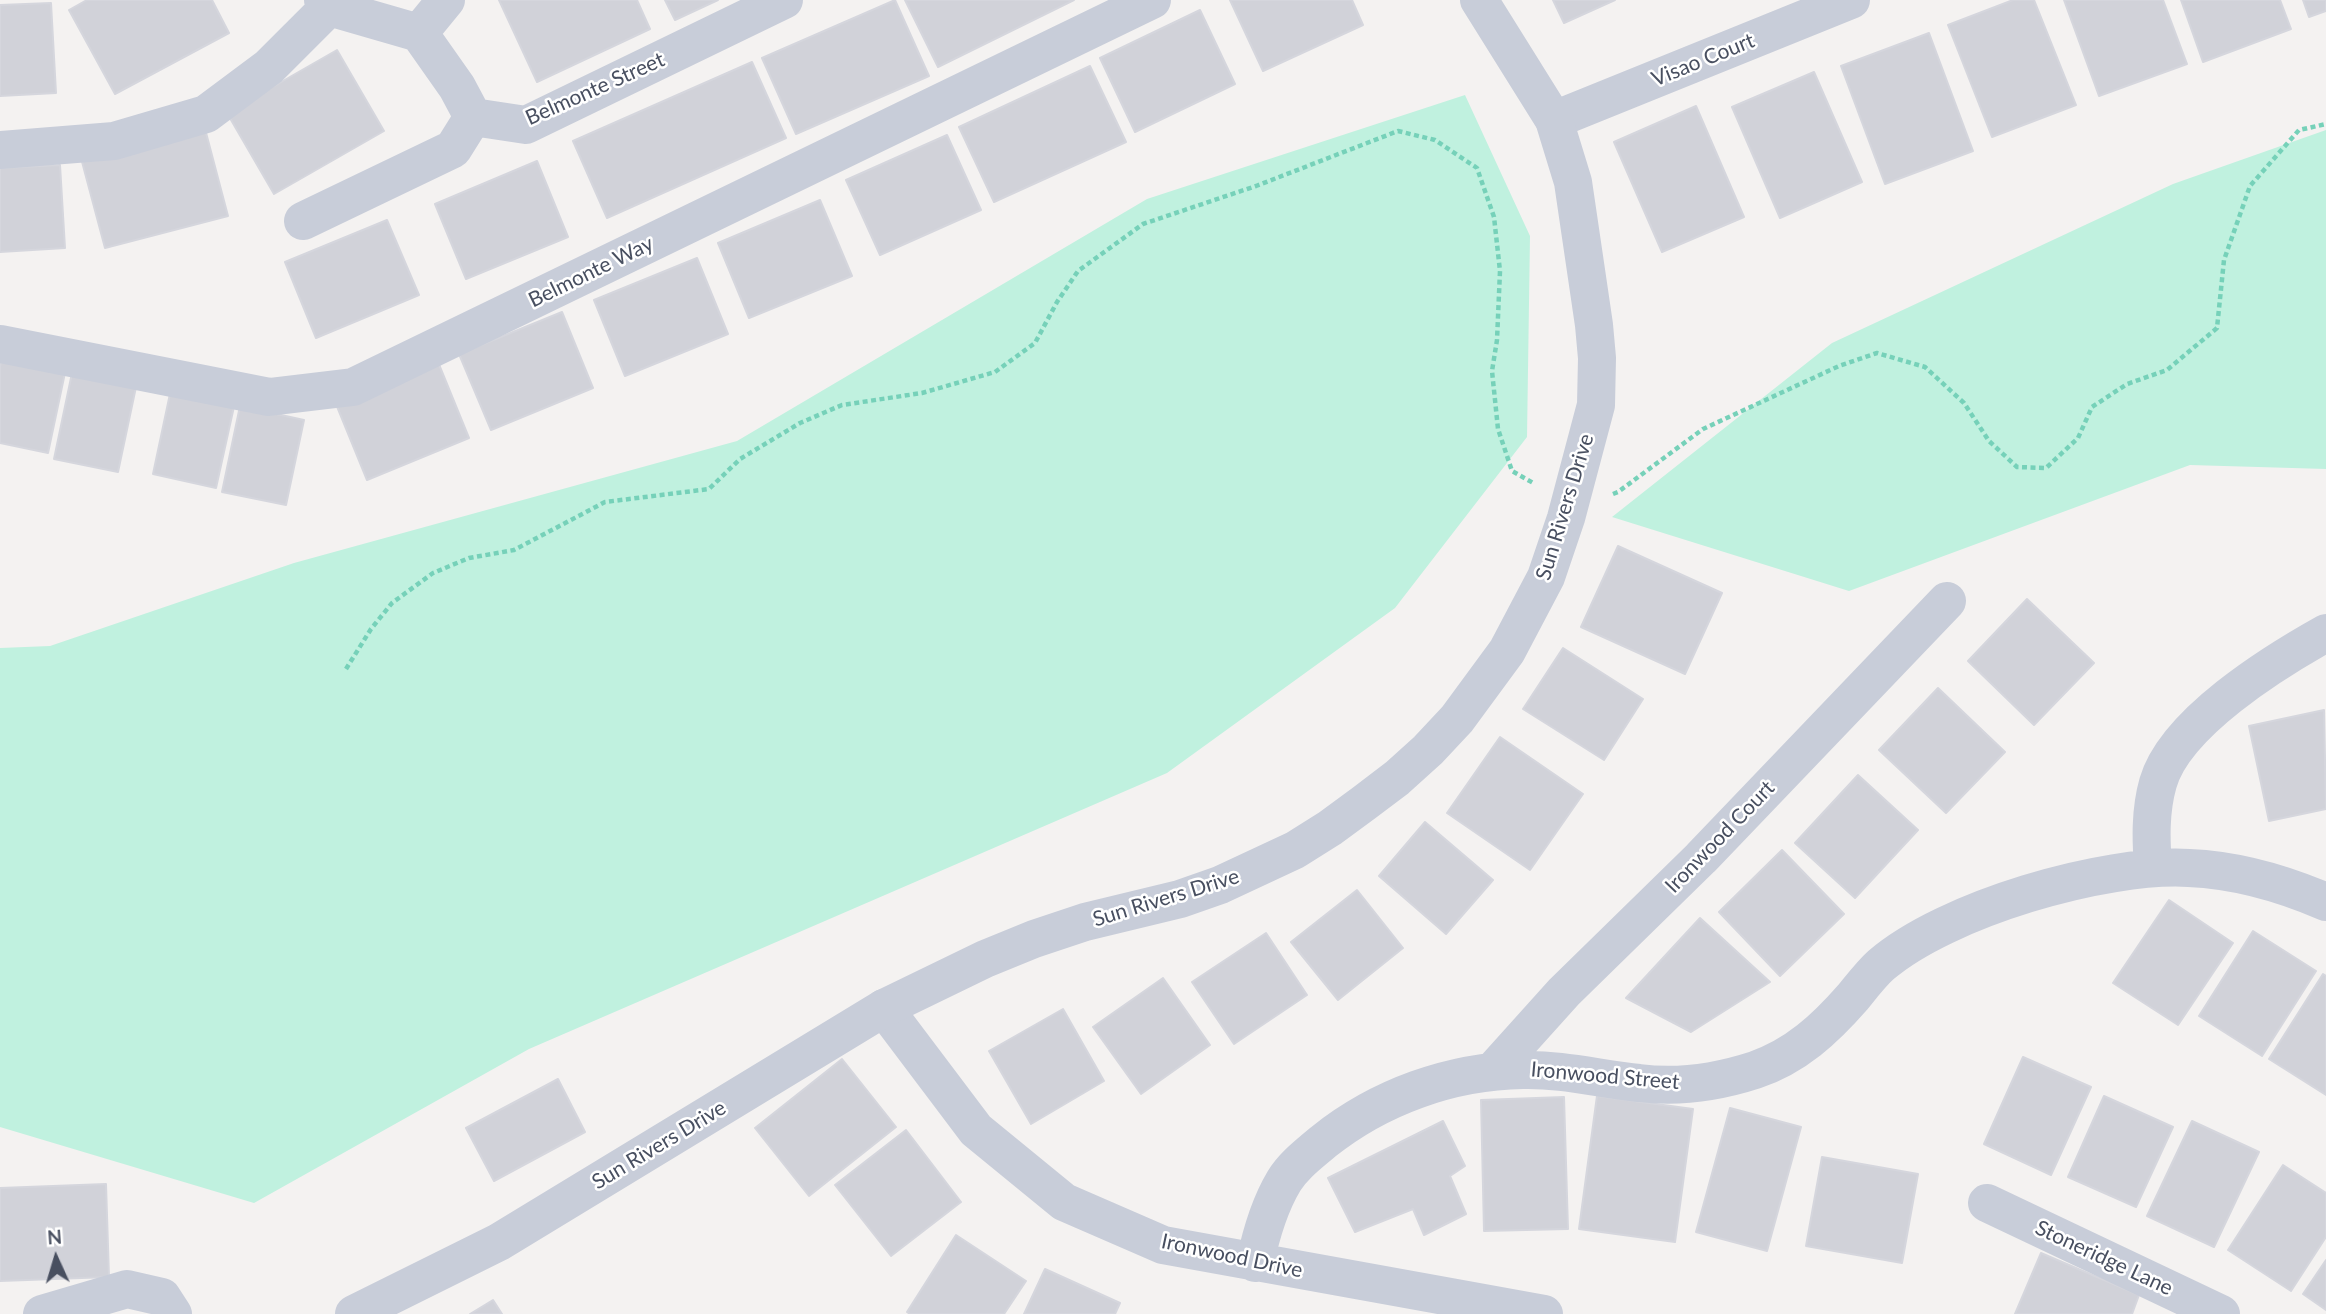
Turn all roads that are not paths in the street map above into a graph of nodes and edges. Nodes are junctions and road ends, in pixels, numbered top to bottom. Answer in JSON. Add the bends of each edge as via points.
{"nodes":[{"id":1,"x":446,"y":0,"type":"edge"},
{"id":2,"x":784,"y":0,"type":"edge"},
{"id":3,"x":1152,"y":0,"type":"edge"},
{"id":4,"x":1479,"y":0,"type":"edge"},
{"id":5,"x":1851,"y":0,"type":"edge"},
{"id":6,"x":326,"y":4,"type":"edge"},
{"id":7,"x":419,"y":33,"type":"junction"},
{"id":8,"x":473,"y":117,"type":"junction"},
{"id":9,"x":1554,"y":120,"type":"junction"},
{"id":10,"x":0,"y":150,"type":"edge"},
{"id":11,"x":303,"y":221,"type":"dead end"},
{"id":12,"x":0,"y":344,"type":"edge"},
{"id":13,"x":1947,"y":601,"type":"dead end"},
{"id":14,"x":2326,"y":633,"type":"edge"},
{"id":15,"x":2153,"y":868,"type":"junction"},
{"id":16,"x":2326,"y":902,"type":"edge"},
{"id":17,"x":884,"y":1008,"type":"junction"},
{"id":18,"x":1492,"y":1072,"type":"junction"},
{"id":19,"x":1987,"y":1203,"type":"dead end"},
{"id":20,"x":1255,"y":1263,"type":"junction"},
{"id":21,"x":42,"y":1314,"type":"edge"},
{"id":22,"x":173,"y":1314,"type":"edge"},
{"id":23,"x":354,"y":1314,"type":"edge"},
{"id":24,"x":1544,"y":1314,"type":"edge"},
{"id":25,"x":2221,"y":1314,"type":"edge"}],
"edges":[{"from":1,"to":7,"type":"street"},
{"from":2,"to":8,"type":"street","name":"Belmonte Street","via":[[526,125]]},
{"from":3,"to":12,"type":"street","name":"Belmonte Way","via":[[353,387],[269,397]]},
{"from":4,"to":9,"type":"street","name":"Sun Rivers Drive"},
{"from":5,"to":9,"type":"street","name":"Visao Court"},
{"from":6,"to":7,"type":"street"},
{"from":6,"to":10,"type":"street","via":[[269,66],[206,114],[114,141]]},
{"from":7,"to":8,"type":"street"},
{"from":8,"to":11,"type":"street","via":[[453,149]]},
{"from":9,"to":17,"type":"street","name":"Sun Rivers Drive","via":[[1573,183],[1597,358],[1596,405],[1546,577],[1507,652],[1483,686],[1450,727],[1397,778],[1295,850],[1220,886],[1034,939]]},
{"from":13,"to":18,"type":"street","name":"Ironwood Court","via":[[1701,858],[1564,992]]},
{"from":14,"to":15,"type":"street","via":[[2245,683],[2175,749],[2154,797]]},
{"from":15,"to":16,"type":"street","name":"Ironwood Street","via":[[2208,869],[2250,876]]},
{"from":15,"to":18,"type":"street","name":"Ironwood Street","via":[[2009,900],[1913,942],[1880,965],[1816,1036],[1757,1069],[1671,1085],[1554,1070]]},
{"from":17,"to":20,"type":"street","name":"Ironwood Drive","via":[[976,1130],[1064,1202],[1163,1245]]},
{"from":17,"to":23,"type":"street","name":"Sun Rivers Drive","via":[[499,1242]]},
{"from":18,"to":20,"type":"street","name":"Ironwood Street","via":[[1417,1089],[1366,1112],[1325,1140],[1284,1181],[1270,1208]]},
{"from":19,"to":25,"type":"street","name":"Stoneridge Lane"},
{"from":20,"to":24,"type":"street","name":"Ironwood Drive"},
{"from":21,"to":22,"type":"street","via":[[127,1289],[162,1297]]}]}
